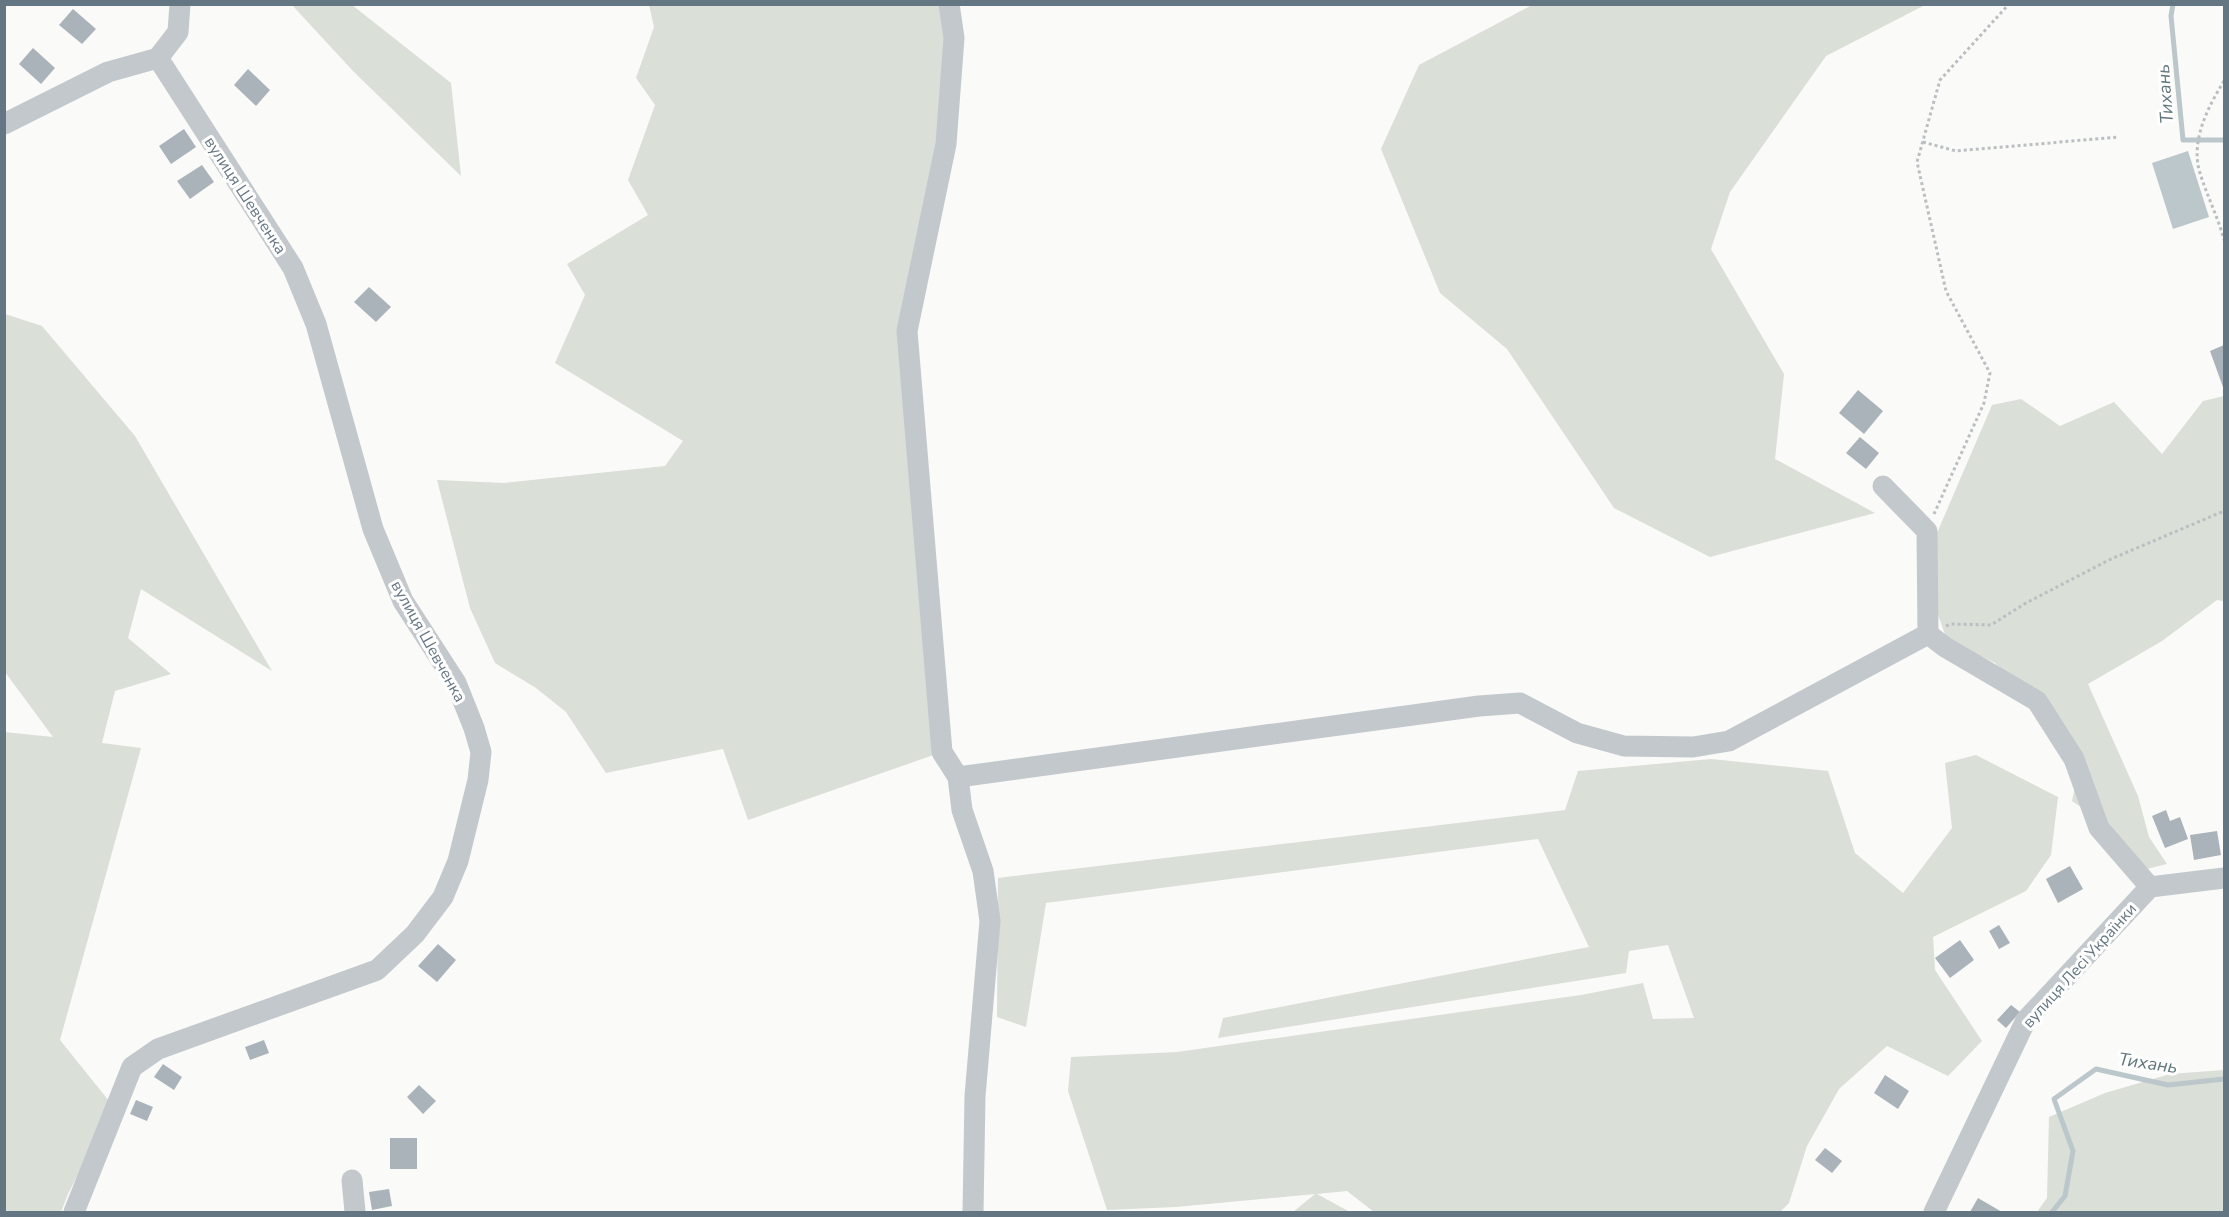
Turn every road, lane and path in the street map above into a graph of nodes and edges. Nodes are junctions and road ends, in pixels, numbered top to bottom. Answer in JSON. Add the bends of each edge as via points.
{"nodes":[{"id":1,"x":180,"y":4,"type":"edge"},
{"id":2,"x":949,"y":4,"type":"edge"},
{"id":3,"x":2009,"y":4,"type":"edge"},
{"id":4,"x":158,"y":58,"type":"junction"},
{"id":5,"x":2224,"y":81,"type":"edge"},
{"id":6,"x":4,"y":124,"type":"edge"},
{"id":7,"x":2119,"y":137,"type":"dead end"},
{"id":8,"x":1923,"y":142,"type":"junction"},
{"id":9,"x":2224,"y":240,"type":"edge"},
{"id":10,"x":1882,"y":486,"type":"dead end"},
{"id":11,"x":2224,"y":511,"type":"edge"},
{"id":12,"x":1927,"y":531,"type":"junction"},
{"id":13,"x":1928,"y":634,"type":"junction"},
{"id":14,"x":958,"y":777,"type":"junction"},
{"id":15,"x":2224,"y":878,"type":"edge"},
{"id":16,"x":2150,"y":887,"type":"junction"},
{"id":17,"x":352,"y":1180,"type":"dead end"},
{"id":18,"x":74,"y":1212,"type":"edge"},
{"id":19,"x":355,"y":1212,"type":"edge"},
{"id":20,"x":973,"y":1212,"type":"edge"},
{"id":21,"x":1934,"y":1212,"type":"edge"}],
"edges":[{"from":1,"to":4,"type":"street","via":[[178,32]]},
{"from":2,"to":14,"type":"street","via":[[954,38],[945,144],[907,331],[942,752]]},
{"from":3,"to":8,"type":"path","via":[[1941,80]]},
{"from":4,"to":6,"type":"street","via":[[108,72]]},
{"from":4,"to":18,"type":"street","name":"вулиця Шевченка","via":[[293,268],[316,324],[373,529],[403,601],[456,683],[481,752],[458,861],[443,897],[415,934],[377,970],[158,1049],[132,1067]]},
{"from":5,"to":9,"type":"path","via":[[2200,128],[2196,152]]},
{"from":7,"to":8,"type":"path","via":[[1956,151]]},
{"from":8,"to":12,"type":"path","via":[[1917,162],[1946,291],[1990,373],[1984,403]]},
{"from":10,"to":12,"type":"street"},
{"from":11,"to":13,"type":"path","via":[[2110,559],[1990,625],[1951,624]]},
{"from":12,"to":13,"type":"street"},
{"from":13,"to":14,"type":"street","via":[[1729,741],[1693,747],[1624,746],[1577,734],[1520,703]]},
{"from":13,"to":16,"type":"street","via":[[2037,701],[2074,759],[2100,828]]},
{"from":14,"to":20,"type":"street","via":[[962,810],[983,871],[990,921],[975,1096]]},
{"from":15,"to":16,"type":"street"},
{"from":16,"to":21,"type":"street","name":"вулиця Лесі Українки","via":[[2026,1020]]},
{"from":17,"to":19,"type":"street"}]}
